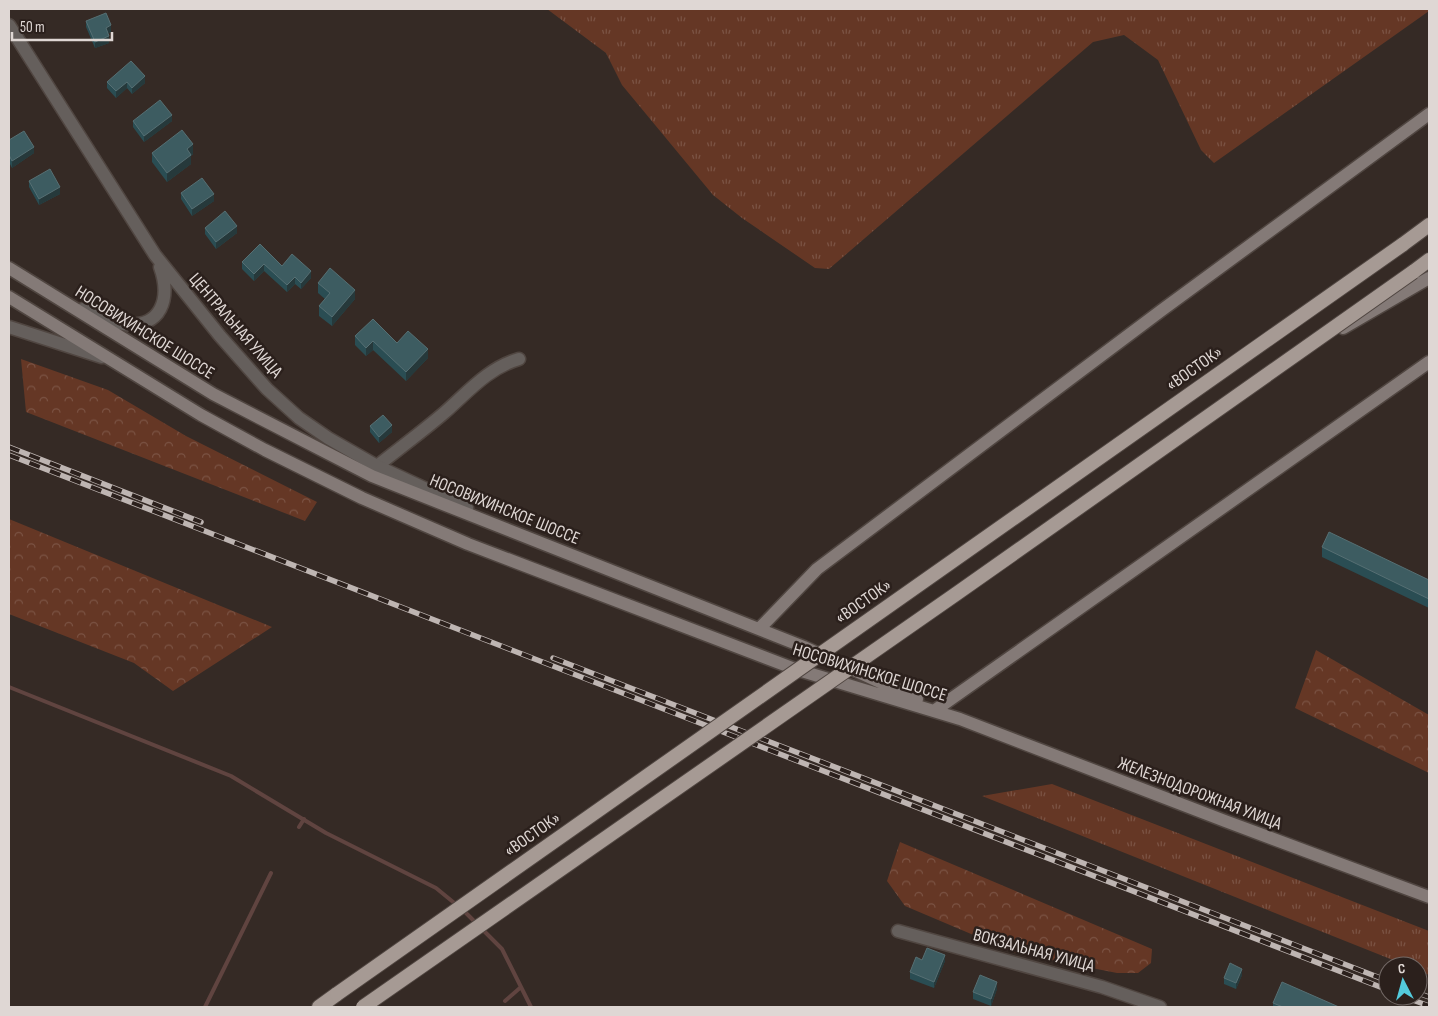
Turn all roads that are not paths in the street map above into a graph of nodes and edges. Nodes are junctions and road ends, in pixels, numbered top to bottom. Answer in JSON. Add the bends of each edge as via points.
{"nodes":[{"id":1,"x":9,"y":25,"type":"edge"},
{"id":2,"x":1429,"y":114,"type":"edge"},
{"id":3,"x":1429,"y":225,"type":"edge"},
{"id":4,"x":155,"y":256,"type":"junction"},
{"id":5,"x":1429,"y":260,"type":"edge"},
{"id":6,"x":9,"y":268,"type":"edge"},
{"id":7,"x":1421,"y":278,"type":"edge"},
{"id":8,"x":9,"y":297,"type":"edge"},
{"id":9,"x":56,"y":297,"type":"junction"},
{"id":10,"x":9,"y":327,"type":"edge"},
{"id":11,"x":519,"y":359,"type":"dead end"},
{"id":12,"x":110,"y":360,"type":"junction"},
{"id":13,"x":1429,"y":362,"type":"edge"},
{"id":14,"x":377,"y":466,"type":"junction"},
{"id":15,"x":535,"y":540,"type":"junction"},
{"id":16,"x":758,"y":629,"type":"junction"},
{"id":17,"x":936,"y":710,"type":"junction"},
{"id":18,"x":960,"y":719,"type":"joint"},
{"id":19,"x":1429,"y":897,"type":"edge"},
{"id":20,"x":898,"y":931,"type":"dead end"},
{"id":21,"x":319,"y":1007,"type":"edge"},
{"id":22,"x":363,"y":1007,"type":"edge"},
{"id":23,"x":1160,"y":1007,"type":"edge"}],
"edges":[{"from":1,"to":4,"type":"street","name":"ЦЕНТРАЛЬНАЯ УЛИЦА"},
{"from":2,"to":16,"type":"main road","via":[[817,569]]},
{"from":3,"to":21,"type":"highway","name":"«ВОСТОК»","bridge":true},
{"from":4,"to":9,"type":"street","via":[[164,277],[166,294],[160,310],[146,322],[122,324]]},
{"from":4,"to":14,"type":"street","name":"ЦЕНТРАЛЬНАЯ УЛИЦА","via":[[267,389],[299,418]]},
{"from":5,"to":7,"type":"highway"},
{"from":6,"to":9,"type":"main road","name":"НОСОВИХИНСКОЕ ШОССЕ"},
{"from":7,"to":22,"type":"highway","bridge":true,"via":[[1287,360]]},
{"from":8,"to":12,"type":"main road","name":"НОСОВИХИНСКОЕ ШОССЕ"},
{"from":9,"to":15,"type":"main road","name":"НОСОВИХИНСКОЕ ШОССЕ","via":[[213,394],[276,428],[372,476]]},
{"from":10,"to":12,"type":"street"},
{"from":11,"to":14,"type":"street","via":[[490,372]]},
{"from":12,"to":17,"type":"main road","name":"НОСОВИХИНСКОЕ ШОССЕ","via":[[265,450],[362,498],[468,544],[795,669]]},
{"from":13,"to":17,"type":"main road"},
{"from":14,"to":15,"type":"street","name":"ЦЕНТРАЛЬНАЯ УЛИЦА"},
{"from":15,"to":16,"type":"main road","name":"НОСОВИХИНСКОЕ ШОССЕ"},
{"from":16,"to":17,"type":"main road","name":"НОСОВИХИНСКОЕ ШОССЕ","via":[[804,646]]},
{"from":17,"to":18,"type":"main road","name":"НОСОВИХИНСКОЕ ШОССЕ"},
{"from":18,"to":19,"type":"main road","name":"ЖЕЛЕЗНОДОРОЖНАЯ УЛИЦА"},
{"from":20,"to":23,"type":"street","name":"ВОКЗАЛЬНАЯ УЛИЦА","via":[[1102,986]]}]}
